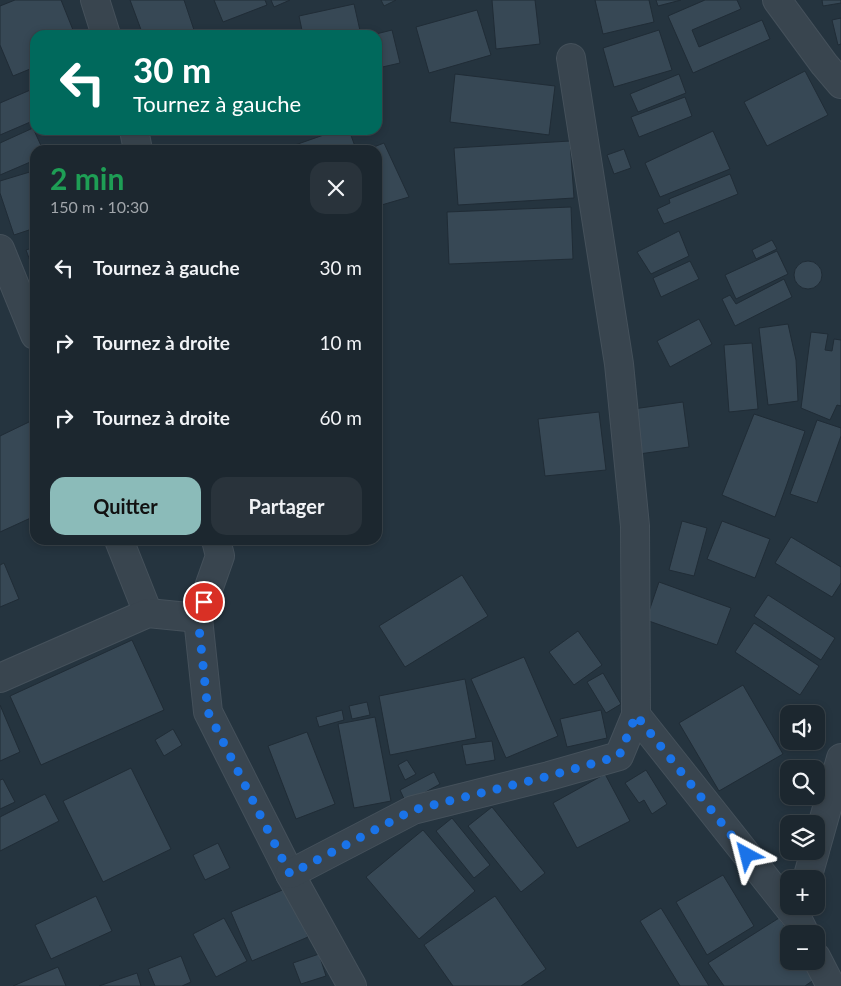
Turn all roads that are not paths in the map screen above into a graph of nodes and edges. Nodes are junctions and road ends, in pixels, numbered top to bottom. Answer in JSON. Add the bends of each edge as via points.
{"nodes":[{"id":1,"x":95,"y":0,"type":"edge"},
{"id":2,"x":778,"y":0,"type":"edge"},
{"id":3,"x":104,"y":30,"type":"edge"},
{"id":4,"x":571,"y":58,"type":"dead end"},
{"id":5,"x":841,"y":84,"type":"edge"},
{"id":6,"x":0,"y":249,"type":"edge"},
{"id":7,"x":30,"y":323,"type":"edge"},
{"id":8,"x":121,"y":545,"type":"edge"},
{"id":9,"x":217,"y":545,"type":"edge"},
{"id":10,"x":148,"y":613,"type":"junction"},
{"id":11,"x":198,"y":618,"type":"junction"},
{"id":12,"x":0,"y":678,"type":"edge"},
{"id":13,"x":636,"y":715,"type":"junction"},
{"id":14,"x":841,"y":758,"type":"edge"},
{"id":15,"x":825,"y":815,"type":"edge"},
{"id":16,"x":290,"y":874,"type":"junction"},
{"id":17,"x":800,"y":919,"type":"edge"},
{"id":18,"x":823,"y":970,"type":"edge"},
{"id":19,"x":352,"y":986,"type":"edge"},
{"id":20,"x":831,"y":986,"type":"edge"}],
"edges":[{"from":1,"to":3,"type":"street"},
{"from":2,"to":5,"type":"street"},
{"from":4,"to":13,"type":"street","via":[[619,364],[629,459],[635,526]]},
{"from":6,"to":7,"type":"street"},
{"from":8,"to":10,"type":"street"},
{"from":9,"to":11,"type":"street","via":[[220,556]]},
{"from":10,"to":11,"type":"street"},
{"from":10,"to":12,"type":"street"},
{"from":11,"to":16,"type":"street","via":[[208,712]]},
{"from":13,"to":16,"type":"street","via":[[619,756],[413,810]]},
{"from":13,"to":17,"type":"street"},
{"from":14,"to":15,"type":"street"},
{"from":16,"to":19,"type":"street"},
{"from":18,"to":20,"type":"street"}]}
